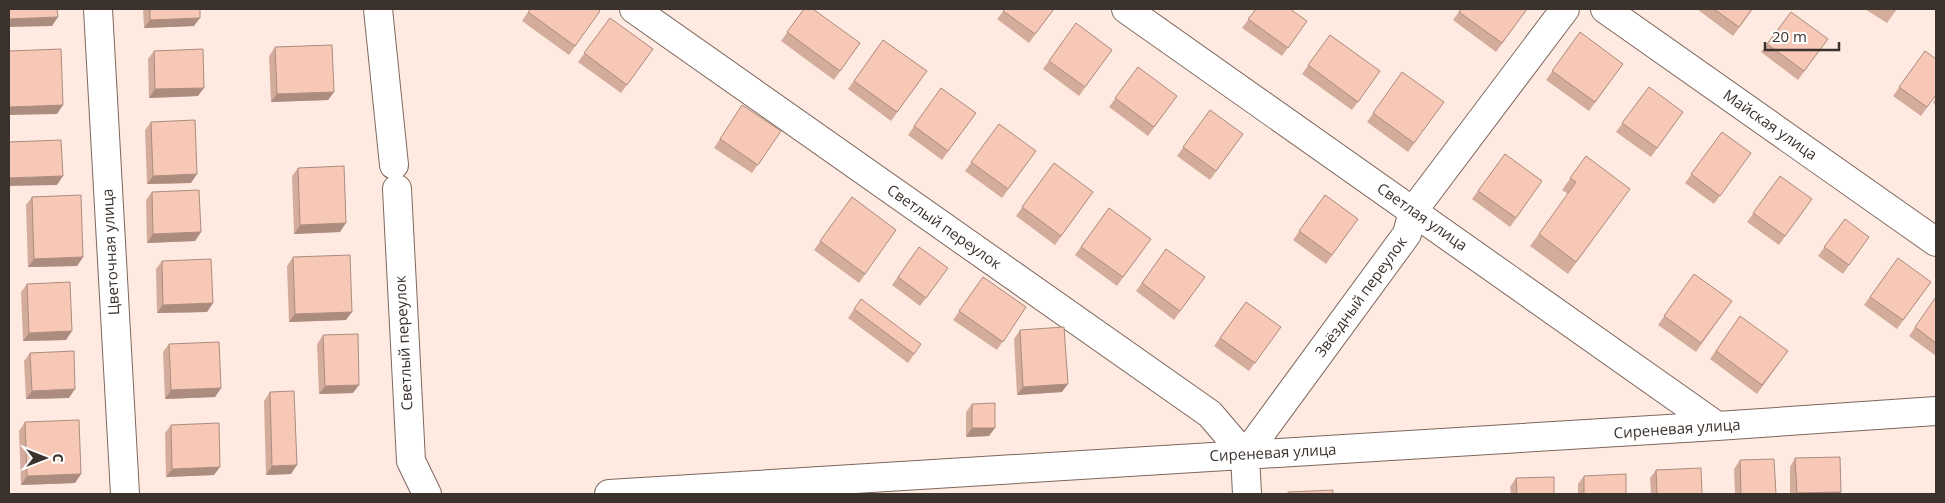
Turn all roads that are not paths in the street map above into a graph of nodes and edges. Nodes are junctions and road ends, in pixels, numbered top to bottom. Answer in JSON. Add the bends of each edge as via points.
{"nodes":[{"id":1,"x":98,"y":9,"type":"edge"},
{"id":2,"x":378,"y":9,"type":"edge"},
{"id":3,"x":634,"y":9,"type":"edge"},
{"id":4,"x":1126,"y":9,"type":"edge"},
{"id":5,"x":1565,"y":9,"type":"edge"},
{"id":6,"x":1605,"y":9,"type":"edge"},
{"id":7,"x":1413,"y":211,"type":"junction"},
{"id":8,"x":1936,"y":242,"type":"edge"},
{"id":9,"x":1936,"y":411,"type":"edge"},
{"id":10,"x":1716,"y":426,"type":"junction"},
{"id":11,"x":1245,"y":455,"type":"junction"},
{"id":12,"x":125,"y":494,"type":"edge"},
{"id":13,"x":427,"y":494,"type":"edge"},
{"id":14,"x":609,"y":494,"type":"edge"},
{"id":15,"x":1247,"y":494,"type":"edge"}],
"edges":[{"from":1,"to":12,"type":"street","name":"Цветочная улица"},
{"from":2,"to":13,"type":"street","name":"Светлый переулок","via":[[395,177],[411,460]]},
{"from":3,"to":11,"type":"street","name":"Светлый переулок","via":[[1210,414]]},
{"from":4,"to":7,"type":"street","name":"Светлая улица"},
{"from":5,"to":7,"type":"street","name":"Звёздный переулок"},
{"from":6,"to":8,"type":"street","name":"Майская улица"},
{"from":7,"to":10,"type":"street","name":"Светлая улица"},
{"from":7,"to":11,"type":"street","name":"Звёздный переулок","via":[[1407,234]]},
{"from":9,"to":10,"type":"street","name":"Сиреневая улица"},
{"from":10,"to":11,"type":"street","name":"Сиреневая улица"},
{"from":11,"to":14,"type":"street","name":"Сиреневая улица"},
{"from":11,"to":15,"type":"street"}]}
